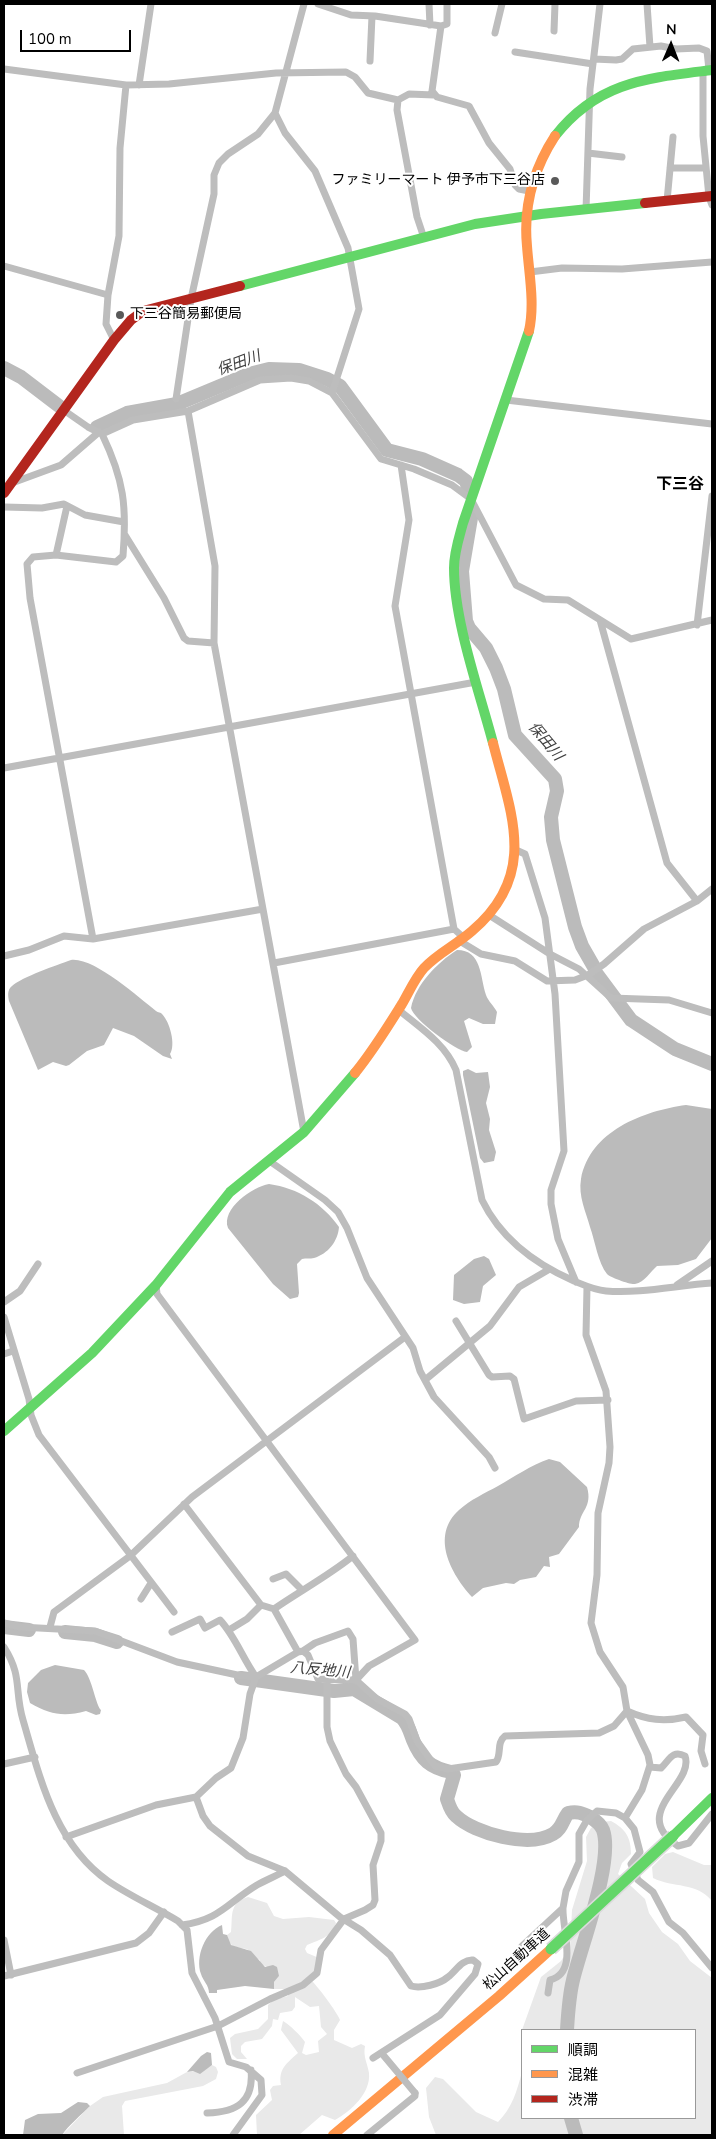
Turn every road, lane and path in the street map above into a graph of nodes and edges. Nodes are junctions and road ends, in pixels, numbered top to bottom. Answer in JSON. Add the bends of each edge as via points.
{"nodes":[{"id":1,"x":151,"y":4,"type":"edge"},
{"id":2,"x":304,"y":4,"type":"edge"},
{"id":3,"x":318,"y":4,"type":"edge"},
{"id":4,"x":429,"y":4,"type":"edge"},
{"id":5,"x":447,"y":4,"type":"edge"},
{"id":6,"x":502,"y":4,"type":"edge"},
{"id":7,"x":555,"y":4,"type":"edge"},
{"id":8,"x":600,"y":4,"type":"edge"},
{"id":9,"x":647,"y":4,"type":"edge"},
{"id":10,"x":372,"y":16,"type":"junction"},
{"id":11,"x":430,"y":25,"type":"junction"},
{"id":12,"x":441,"y":26,"type":"junction"},
{"id":13,"x":554,"y":31,"type":"dead end"},
{"id":14,"x":495,"y":33,"type":"dead end"},
{"id":15,"x":650,"y":46,"type":"junction"},
{"id":16,"x":515,"y":52,"type":"dead end"},
{"id":17,"x":370,"y":61,"type":"dead end"},
{"id":18,"x":593,"y":61,"type":"junction"},
{"id":19,"x":4,"y":69,"type":"edge"},
{"id":20,"x":708,"y":70,"type":"edge"},
{"id":21,"x":285,"y":73,"type":"junction"},
{"id":22,"x":126,"y":85,"type":"junction"},
{"id":23,"x":139,"y":85,"type":"junction"},
{"id":24,"x":434,"y":94,"type":"junction"},
{"id":25,"x":398,"y":100,"type":"junction"},
{"id":26,"x":589,"y":102,"type":"junction"},
{"id":27,"x":275,"y":113,"type":"junction"},
{"id":28,"x":673,"y":137,"type":"dead end"},
{"id":29,"x":588,"y":154,"type":"junction"},
{"id":30,"x":622,"y":157,"type":"dead end"},
{"id":31,"x":708,"y":163,"type":"edge"},
{"id":32,"x":670,"y":168,"type":"junction"},
{"id":33,"x":529,"y":191,"type":"junction"},
{"id":34,"x":711,"y":199,"type":"edge"},
{"id":35,"x":667,"y":201,"type":"junction"},
{"id":36,"x":586,"y":210,"type":"junction"},
{"id":37,"x":526,"y":216,"type":"junction"},
{"id":38,"x":424,"y":238,"type":"junction"},
{"id":39,"x":349,"y":258,"type":"junction"},
{"id":40,"x":712,"y":262,"type":"edge"},
{"id":41,"x":4,"y":266,"type":"edge"},
{"id":42,"x":530,"y":272,"type":"junction"},
{"id":43,"x":108,"y":295,"type":"junction"},
{"id":44,"x":191,"y":299,"type":"junction"},
{"id":45,"x":114,"y":340,"type":"junction"},
{"id":46,"x":332,"y":393,"type":"junction"},
{"id":47,"x":176,"y":398,"type":"dead end"},
{"id":48,"x":506,"y":400,"type":"junction"},
{"id":49,"x":65,"y":411,"type":"junction"},
{"id":50,"x":188,"y":411,"type":"junction"},
{"id":51,"x":712,"y":424,"type":"edge"},
{"id":52,"x":100,"y":433,"type":"junction"},
{"id":53,"x":401,"y":465,"type":"junction"},
{"id":54,"x":12,"y":483,"type":"junction"},
{"id":55,"x":4,"y":493,"type":"edge"},
{"id":56,"x":712,"y":496,"type":"edge"},
{"id":57,"x":471,"y":499,"type":"junction"},
{"id":58,"x":4,"y":506,"type":"edge"},
{"id":59,"x":67,"y":506,"type":"junction"},
{"id":60,"x":124,"y":522,"type":"junction"},
{"id":61,"x":125,"y":534,"type":"junction"},
{"id":62,"x":56,"y":555,"type":"junction"},
{"id":63,"x":600,"y":620,"type":"junction"},
{"id":64,"x":712,"y":620,"type":"edge"},
{"id":65,"x":697,"y":625,"type":"junction"},
{"id":66,"x":214,"y":643,"type":"junction"},
{"id":67,"x":476,"y":682,"type":"junction"},
{"id":68,"x":411,"y":694,"type":"junction"},
{"id":69,"x":230,"y":728,"type":"junction"},
{"id":70,"x":60,"y":758,"type":"junction"},
{"id":71,"x":4,"y":768,"type":"edge"},
{"id":72,"x":516,"y":850,"type":"junction"},
{"id":73,"x":712,"y":889,"type":"edge"},
{"id":74,"x":697,"y":901,"type":"junction"},
{"id":75,"x":263,"y":909,"type":"junction"},
{"id":76,"x":489,"y":915,"type":"junction"},
{"id":77,"x":454,"y":929,"type":"junction"},
{"id":78,"x":93,"y":939,"type":"junction"},
{"id":79,"x":461,"y":939,"type":"junction"},
{"id":80,"x":550,"y":954,"type":"junction"},
{"id":81,"x":4,"y":956,"type":"edge"},
{"id":82,"x":274,"y":963,"type":"junction"},
{"id":83,"x":588,"y":976,"type":"junction"},
{"id":84,"x":554,"y":982,"type":"junction"},
{"id":85,"x":400,"y":1011,"type":"junction"},
{"id":86,"x":712,"y":1012,"type":"edge"},
{"id":87,"x":304,"y":1132,"type":"junction"},
{"id":88,"x":268,"y":1160,"type":"junction"},
{"id":89,"x":712,"y":1261,"type":"edge"},
{"id":90,"x":38,"y":1264,"type":"dead end"},
{"id":91,"x":548,"y":1270,"type":"junction"},
{"id":92,"x":576,"y":1282,"type":"junction"},
{"id":93,"x":712,"y":1283,"type":"edge"},
{"id":94,"x":156,"y":1285,"type":"junction"},
{"id":95,"x":676,"y":1285,"type":"junction"},
{"id":96,"x":587,"y":1287,"type":"junction"},
{"id":97,"x":4,"y":1302,"type":"edge"},
{"id":98,"x":4,"y":1317,"type":"edge"},
{"id":99,"x":456,"y":1321,"type":"dead end"},
{"id":100,"x":405,"y":1337,"type":"junction"},
{"id":101,"x":471,"y":1343,"type":"junction"},
{"id":102,"x":13,"y":1351,"type":"junction"},
{"id":103,"x":4,"y":1354,"type":"edge"},
{"id":104,"x":425,"y":1380,"type":"junction"},
{"id":105,"x":608,"y":1400,"type":"junction"},
{"id":106,"x":30,"y":1408,"type":"junction"},
{"id":107,"x":4,"y":1431,"type":"edge"},
{"id":108,"x":267,"y":1442,"type":"junction"},
{"id":109,"x":495,"y":1468,"type":"dead end"},
{"id":110,"x":184,"y":1504,"type":"junction"},
{"id":111,"x":130,"y":1556,"type":"junction"},
{"id":112,"x":353,"y":1556,"type":"junction"},
{"id":113,"x":274,"y":1579,"type":"dead end"},
{"id":114,"x":151,"y":1582,"type":"junction"},
{"id":115,"x":302,"y":1590,"type":"junction"},
{"id":116,"x":141,"y":1599,"type":"dead end"},
{"id":117,"x":262,"y":1605,"type":"junction"},
{"id":118,"x":274,"y":1609,"type":"junction"},
{"id":119,"x":174,"y":1612,"type":"dead end"},
{"id":120,"x":4,"y":1623,"type":"edge"},
{"id":121,"x":50,"y":1627,"type":"junction"},
{"id":122,"x":229,"y":1630,"type":"junction"},
{"id":123,"x":172,"y":1632,"type":"dead end"},
{"id":124,"x":4,"y":1647,"type":"edge"},
{"id":125,"x":301,"y":1651,"type":"junction"},
{"id":126,"x":256,"y":1677,"type":"junction"},
{"id":127,"x":326,"y":1680,"type":"junction"},
{"id":128,"x":356,"y":1680,"type":"junction"},
{"id":129,"x":627,"y":1711,"type":"junction"},
{"id":130,"x":35,"y":1757,"type":"junction"},
{"id":131,"x":4,"y":1764,"type":"edge"},
{"id":132,"x":706,"y":1764,"type":"dead end"},
{"id":133,"x":650,"y":1767,"type":"junction"},
{"id":134,"x":196,"y":1797,"type":"junction"},
{"id":135,"x":712,"y":1798,"type":"edge"},
{"id":136,"x":712,"y":1814,"type":"edge"},
{"id":137,"x":625,"y":1818,"type":"junction"},
{"id":138,"x":66,"y":1837,"type":"junction"},
{"id":139,"x":285,"y":1871,"type":"junction"},
{"id":140,"x":563,"y":1908,"type":"junction"},
{"id":141,"x":164,"y":1912,"type":"junction"},
{"id":142,"x":344,"y":1919,"type":"junction"},
{"id":143,"x":182,"y":1925,"type":"junction"},
{"id":144,"x":4,"y":1940,"type":"edge"},
{"id":145,"x":522,"y":1946,"type":"dead end"},
{"id":146,"x":712,"y":1968,"type":"edge"},
{"id":147,"x":7,"y":1975,"type":"edge"},
{"id":148,"x":548,"y":1993,"type":"dead end"},
{"id":149,"x":218,"y":2026,"type":"junction"},
{"id":150,"x":383,"y":2054,"type":"junction"},
{"id":151,"x":373,"y":2058,"type":"dead end"},
{"id":152,"x":251,"y":2070,"type":"junction"},
{"id":153,"x":77,"y":2073,"type":"dead end"},
{"id":154,"x":207,"y":2113,"type":"dead end"},
{"id":155,"x":233,"y":2135,"type":"edge"},
{"id":156,"x":333,"y":2135,"type":"edge"},
{"id":157,"x":367,"y":2135,"type":"edge"}],
"edges":[{"from":1,"to":23,"type":"street"},
{"from":2,"to":21,"type":"street"},
{"from":3,"to":10,"type":"street","via":[[344,14]]},
{"from":4,"to":11,"type":"street"},
{"from":5,"to":12,"type":"street","via":[[447,24]]},
{"from":6,"to":14,"type":"street"},
{"from":7,"to":13,"type":"street"},
{"from":8,"to":18,"type":"street"},
{"from":9,"to":15,"type":"street"},
{"from":10,"to":11,"type":"street"},
{"from":10,"to":17,"type":"street"},
{"from":11,"to":12,"type":"street"},
{"from":12,"to":24,"type":"street","via":[[431,87]]},
{"from":15,"to":18,"type":"street","via":[[633,49],[622,59]]},
{"from":15,"to":20,"type":"street","via":[[705,49]]},
{"from":16,"to":18,"type":"street"},
{"from":18,"to":26,"type":"street"},
{"from":19,"to":22,"type":"street"},
{"from":20,"to":26,"type":"main road","via":[[626,84]]},
{"from":20,"to":31,"type":"street","via":[[703,136]]},
{"from":21,"to":23,"type":"street"},
{"from":21,"to":25,"type":"street","via":[[346,72],[355,77],[368,93]]},
{"from":21,"to":27,"type":"street"},
{"from":22,"to":23,"type":"street"},
{"from":22,"to":43,"type":"street","via":[[120,148],[119,236]]},
{"from":24,"to":25,"type":"street","via":[[409,94]]},
{"from":24,"to":33,"type":"street","via":[[469,106],[489,143],[510,169],[515,185]]},
{"from":25,"to":38,"type":"street","via":[[397,110]]},
{"from":26,"to":29,"type":"street"},
{"from":26,"to":33,"type":"main road","via":[[570,118],[547,147]]},
{"from":27,"to":39,"type":"street","via":[[285,133],[311,164],[324,188]]},
{"from":27,"to":44,"type":"street","via":[[258,134],[219,163],[214,174],[214,194]]},
{"from":28,"to":32,"type":"street"},
{"from":29,"to":30,"type":"street"},
{"from":29,"to":36,"type":"street"},
{"from":31,"to":32,"type":"street"},
{"from":31,"to":34,"type":"street"},
{"from":32,"to":35,"type":"street"},
{"from":33,"to":37,"type":"main road"},
{"from":34,"to":35,"type":"main road"},
{"from":35,"to":36,"type":"main road"},
{"from":36,"to":37,"type":"main road"},
{"from":37,"to":38,"type":"main road","via":[[475,224]]},
{"from":37,"to":42,"type":"main road"},
{"from":38,"to":39,"type":"main road"},
{"from":39,"to":44,"type":"main road"},
{"from":39,"to":46,"type":"street","via":[[359,308]]},
{"from":40,"to":42,"type":"street"},
{"from":41,"to":43,"type":"street"},
{"from":42,"to":48,"type":"main road","via":[[530,324]]},
{"from":43,"to":45,"type":"street","via":[[106,324]]},
{"from":44,"to":45,"type":"main road","via":[[143,311]]},
{"from":44,"to":47,"type":"street"},
{"from":45,"to":49,"type":"main road"},
{"from":46,"to":50,"type":"street","via":[[309,381],[277,377],[260,380]]},
{"from":46,"to":53,"type":"street","via":[[381,459]]},
{"from":48,"to":51,"type":"street"},
{"from":48,"to":57,"type":"main road"},
{"from":49,"to":52,"type":"street"},
{"from":49,"to":54,"type":"main road"},
{"from":50,"to":52,"type":"street","via":[[133,420]]},
{"from":50,"to":66,"type":"street","via":[[215,566]]},
{"from":52,"to":54,"type":"street","via":[[61,464]]},
{"from":52,"to":60,"type":"street","via":[[114,459],[124,490]]},
{"from":53,"to":57,"type":"street","via":[[452,485]]},
{"from":53,"to":68,"type":"street","via":[[409,520],[395,606]]},
{"from":54,"to":55,"type":"main road"},
{"from":56,"to":65,"type":"street"},
{"from":57,"to":63,"type":"street","via":[[516,586],[544,599],[568,600]]},
{"from":57,"to":67,"type":"main road","via":[[456,547],[454,583]]},
{"from":58,"to":59,"type":"street"},
{"from":59,"to":60,"type":"street","via":[[85,515]]},
{"from":59,"to":62,"type":"street"},
{"from":60,"to":61,"type":"street"},
{"from":61,"to":62,"type":"street","via":[[122,556],[116,562]]},
{"from":61,"to":66,"type":"street","via":[[184,638]]},
{"from":62,"to":70,"type":"street","via":[[33,557],[27,564],[30,598]]},
{"from":63,"to":65,"type":"street","via":[[631,639]]},
{"from":63,"to":74,"type":"street","via":[[667,863]]},
{"from":64,"to":65,"type":"street"},
{"from":66,"to":69,"type":"street"},
{"from":67,"to":68,"type":"street"},
{"from":67,"to":72,"type":"main road","via":[[513,817]]},
{"from":68,"to":69,"type":"street"},
{"from":68,"to":77,"type":"street"},
{"from":69,"to":70,"type":"street"},
{"from":69,"to":75,"type":"street"},
{"from":70,"to":71,"type":"street"},
{"from":70,"to":78,"type":"street"},
{"from":72,"to":76,"type":"main road","via":[[506,887]]},
{"from":72,"to":80,"type":"street","via":[[525,854],[545,918]]},
{"from":73,"to":74,"type":"street"},
{"from":74,"to":83,"type":"street","via":[[644,929]]},
{"from":75,"to":78,"type":"street"},
{"from":75,"to":82,"type":"street"},
{"from":76,"to":79,"type":"main road"},
{"from":76,"to":80,"type":"street"},
{"from":77,"to":79,"type":"street"},
{"from":77,"to":82,"type":"street"},
{"from":78,"to":81,"type":"street","via":[[64,936]]},
{"from":79,"to":84,"type":"street","via":[[481,954],[515,962],[539,978]]},
{"from":79,"to":85,"type":"main road","via":[[422,970]]},
{"from":80,"to":83,"type":"street"},
{"from":80,"to":84,"type":"street"},
{"from":82,"to":87,"type":"street"},
{"from":83,"to":84,"type":"street"},
{"from":83,"to":86,"type":"street","via":[[614,998],[669,1000]]},
{"from":84,"to":92,"type":"street","via":[[564,1151],[551,1190],[551,1204],[558,1239]]},
{"from":85,"to":87,"type":"main road","via":[[375,1048]]},
{"from":85,"to":91,"type":"street","via":[[444,1048],[456,1070],[480,1193],[488,1213],[520,1250]]},
{"from":87,"to":88,"type":"main road"},
{"from":88,"to":94,"type":"main road","via":[[230,1192]]},
{"from":88,"to":100,"type":"street","via":[[338,1212],[367,1278]]},
{"from":89,"to":95,"type":"street"},
{"from":90,"to":97,"type":"street","via":[[20,1291]]},
{"from":91,"to":92,"type":"street"},
{"from":91,"to":101,"type":"street","via":[[519,1287],[490,1326]]},
{"from":92,"to":96,"type":"street"},
{"from":93,"to":95,"type":"street"},
{"from":94,"to":106,"type":"main road","via":[[92,1353]]},
{"from":94,"to":108,"type":"street","via":[[156,1294]]},
{"from":95,"to":96,"type":"street","via":[[622,1291]]},
{"from":96,"to":105,"type":"street","via":[[586,1335]]},
{"from":98,"to":102,"type":"street"},
{"from":99,"to":101,"type":"street"},
{"from":100,"to":104,"type":"street","via":[[413,1348]]},
{"from":100,"to":108,"type":"street"},
{"from":101,"to":104,"type":"street"},
{"from":101,"to":105,"type":"street","via":[[489,1375],[514,1379],[524,1419],[576,1401]]},
{"from":102,"to":103,"type":"street"},
{"from":102,"to":106,"type":"street"},
{"from":104,"to":109,"type":"street","via":[[434,1397],[489,1457]]},
{"from":105,"to":129,"type":"street","via":[[609,1455],[598,1513],[597,1575],[591,1623],[600,1652],[623,1687]]},
{"from":106,"to":107,"type":"main road"},
{"from":106,"to":111,"type":"street","via":[[39,1435]]},
{"from":108,"to":110,"type":"street"},
{"from":108,"to":112,"type":"street"},
{"from":110,"to":111,"type":"street"},
{"from":110,"to":117,"type":"street"},
{"from":111,"to":114,"type":"street"},
{"from":111,"to":121,"type":"street","via":[[54,1612]]},
{"from":112,"to":115,"type":"street"},
{"from":112,"to":128,"type":"street","via":[[415,1640],[369,1666]]},
{"from":113,"to":115,"type":"street","via":[[286,1574]]},
{"from":114,"to":116,"type":"street"},
{"from":114,"to":119,"type":"street"},
{"from":115,"to":118,"type":"street"},
{"from":117,"to":118,"type":"street"},
{"from":117,"to":122,"type":"street"},
{"from":118,"to":125,"type":"street"},
{"from":120,"to":121,"type":"street"},
{"from":121,"to":126,"type":"street","via":[[96,1631],[177,1662]]},
{"from":122,"to":123,"type":"street","via":[[220,1620],[205,1628],[200,1619]]},
{"from":122,"to":126,"type":"street"},
{"from":124,"to":130,"type":"street","via":[[17,1674],[20,1708]]},
{"from":125,"to":126,"type":"street"},
{"from":125,"to":127,"type":"street","via":[[308,1654],[315,1677]]},
{"from":125,"to":128,"type":"street","via":[[348,1631],[353,1638]]},
{"from":126,"to":134,"type":"street","via":[[243,1738],[232,1768]]},
{"from":127,"to":128,"type":"street"},
{"from":127,"to":142,"type":"street","via":[[330,1741],[381,1833],[373,1865],[373,1905]]},
{"from":128,"to":129,"type":"street","via":[[377,1699],[405,1714],[430,1762],[448,1769],[496,1762],[505,1736],[599,1733],[614,1726]]},
{"from":129,"to":132,"type":"street","via":[[650,1720],[686,1717],[703,1736],[701,1751]]},
{"from":129,"to":133,"type":"street","via":[[648,1755]]},
{"from":130,"to":131,"type":"street"},
{"from":130,"to":138,"type":"street","via":[[51,1807]]},
{"from":133,"to":136,"type":"street","via":[[661,1768],[677,1753],[686,1759],[680,1777],[660,1810],[661,1827],[675,1844],[688,1843]]},
{"from":133,"to":137,"type":"street","via":[[642,1790]]},
{"from":134,"to":138,"type":"street","via":[[153,1806]]},
{"from":134,"to":139,"type":"street","via":[[210,1826],[248,1856]]},
{"from":135,"to":156,"type":"main road","name":"松山自動車道","bridge":true,"via":[[499,1996]]},
{"from":137,"to":140,"type":"street","via":[[616,1813],[597,1811],[587,1820],[579,1834],[579,1862],[566,1890]]},
{"from":137,"to":146,"type":"street","via":[[638,1840],[640,1852],[631,1864],[638,1880],[652,1892],[669,1922]]},
{"from":138,"to":141,"type":"street","via":[[107,1880]]},
{"from":139,"to":142,"type":"street"},
{"from":139,"to":143,"type":"street","via":[[256,1886],[218,1914]]},
{"from":140,"to":145,"type":"street"},
{"from":140,"to":148,"type":"street","via":[[566,1964],[563,1973],[550,1980]]},
{"from":141,"to":143,"type":"street"},
{"from":141,"to":147,"type":"street","via":[[149,1933],[136,1943]]},
{"from":142,"to":149,"type":"street","via":[[321,1950],[314,1978]]},
{"from":142,"to":150,"type":"street","via":[[390,1955],[411,1986],[420,1987],[446,1979],[466,1960],[478,1964],[475,1974],[440,2015]]},
{"from":143,"to":149,"type":"street","via":[[188,1936],[192,1973]]},
{"from":144,"to":147,"type":"street"},
{"from":149,"to":152,"type":"street","via":[[229,2062]]},
{"from":149,"to":153,"type":"street"},
{"from":150,"to":151,"type":"street"},
{"from":150,"to":157,"type":"street","bridge":true,"via":[[415,2096]]},
{"from":152,"to":154,"type":"street","via":[[251,2085],[245,2100],[232,2110]]},
{"from":152,"to":155,"type":"street","via":[[261,2080],[262,2095]]}]}
